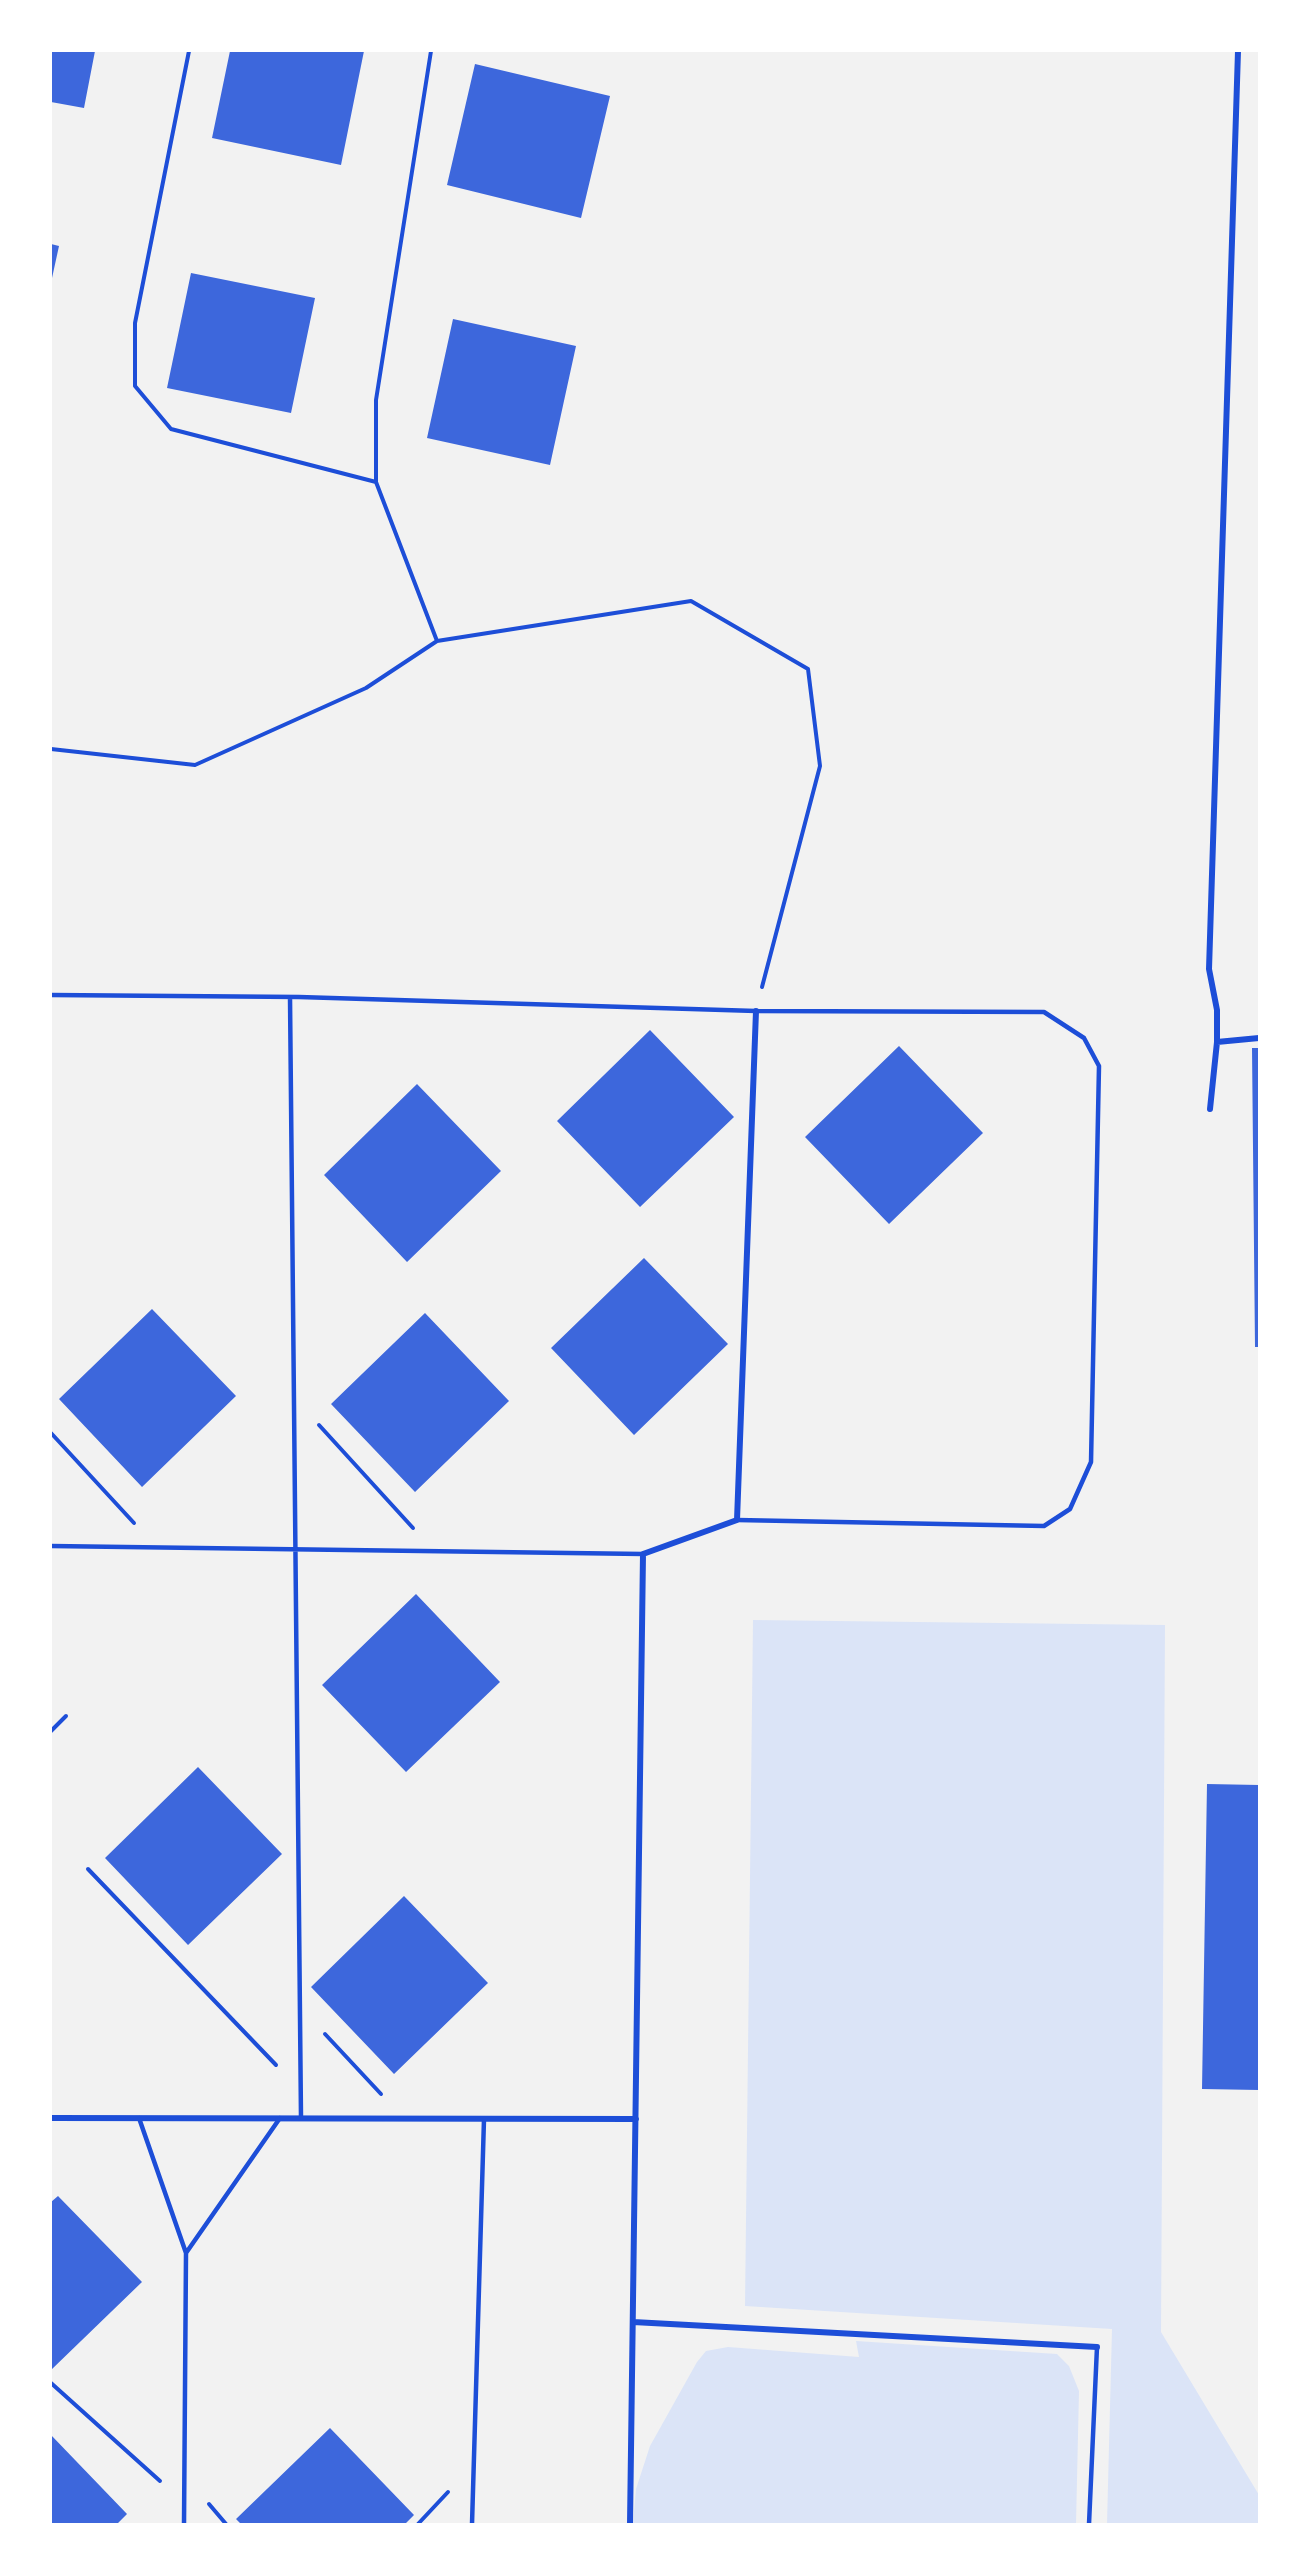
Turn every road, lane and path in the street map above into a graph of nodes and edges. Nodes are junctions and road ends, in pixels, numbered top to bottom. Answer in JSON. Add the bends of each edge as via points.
{"nodes":[{"id":1,"x":189,"y":51,"type":"edge"},
{"id":2,"x":431,"y":51,"type":"edge"},
{"id":3,"x":1238,"y":51,"type":"edge"},
{"id":4,"x":376,"y":482,"type":"junction"},
{"id":5,"x":437,"y":641,"type":"junction"},
{"id":6,"x":51,"y":749,"type":"edge"},
{"id":7,"x":51,"y":995,"type":"edge"},
{"id":8,"x":290,"y":997,"type":"junction"},
{"id":9,"x":756,"y":1011,"type":"junction"},
{"id":10,"x":1259,"y":1038,"type":"edge"},
{"id":11,"x":1217,"y":1042,"type":"junction"},
{"id":12,"x":1210,"y":1109,"type":"dead end"},
{"id":13,"x":294,"y":1398,"type":"junction"},
{"id":14,"x":51,"y":1433,"type":"edge"},
{"id":15,"x":737,"y":1521,"type":"junction"},
{"id":16,"x":51,"y":1546,"type":"edge"},
{"id":17,"x":156,"y":1547,"type":"junction"},
{"id":18,"x":296,"y":1549,"type":"junction"},
{"id":19,"x":433,"y":1551,"type":"junction"},
{"id":20,"x":643,"y":1554,"type":"junction"},
{"id":21,"x":66,"y":1716,"type":"dead end"},
{"id":22,"x":51,"y":1731,"type":"edge"},
{"id":23,"x":88,"y":1869,"type":"dead end"},
{"id":24,"x":300,"y":2007,"type":"junction"},
{"id":25,"x":301,"y":2091,"type":"junction"},
{"id":26,"x":51,"y":2118,"type":"edge"},
{"id":27,"x":139,"y":2118,"type":"junction"},
{"id":28,"x":280,"y":2118,"type":"junction"},
{"id":29,"x":301,"y":2118,"type":"junction"},
{"id":30,"x":404,"y":2119,"type":"junction"},
{"id":31,"x":484,"y":2119,"type":"junction"},
{"id":32,"x":636,"y":2119,"type":"junction"},
{"id":33,"x":186,"y":2253,"type":"junction"},
{"id":34,"x":633,"y":2322,"type":"junction"},
{"id":35,"x":1097,"y":2347,"type":"joint"},
{"id":36,"x":51,"y":2383,"type":"edge"},
{"id":37,"x":474,"y":2464,"type":"junction"},
{"id":38,"x":184,"y":2503,"type":"junction"},
{"id":39,"x":184,"y":2524,"type":"edge"},
{"id":40,"x":418,"y":2524,"type":"edge"},
{"id":41,"x":472,"y":2524,"type":"edge"},
{"id":42,"x":630,"y":2524,"type":"edge"},
{"id":43,"x":1089,"y":2524,"type":"edge"}],
"edges":[{"from":1,"to":4,"type":"path","via":[[135,322],[135,386],[171,429]]},
{"from":2,"to":4,"type":"path","via":[[376,400]]},
{"from":3,"to":11,"type":"street","via":[[1209,969],[1217,1010]]},
{"from":4,"to":5,"type":"path"},
{"from":5,"to":6,"type":"path","via":[[366,688],[195,765]]},
{"from":5,"to":9,"type":"path","via":[[691,601],[808,669],[820,766]]},
{"from":7,"to":8,"type":"lane"},
{"from":8,"to":9,"type":"lane"},
{"from":8,"to":13,"type":"lane"},
{"from":9,"to":15,"type":"street"},
{"from":9,"to":15,"type":"lane","via":[[1044,1012],[1084,1038],[1099,1066],[1091,1462],[1070,1509],[1044,1526]]},
{"from":10,"to":11,"type":"street"},
{"from":11,"to":12,"type":"street"},
{"from":13,"to":18,"type":"lane"},
{"from":13,"to":19,"type":"path"},
{"from":14,"to":17,"type":"path"},
{"from":15,"to":20,"type":"street"},
{"from":16,"to":17,"type":"lane"},
{"from":17,"to":18,"type":"lane"},
{"from":18,"to":19,"type":"lane"},
{"from":18,"to":24,"type":"lane"},
{"from":19,"to":20,"type":"lane"},
{"from":20,"to":32,"type":"street"},
{"from":21,"to":22,"type":"path"},
{"from":23,"to":25,"type":"path"},
{"from":24,"to":25,"type":"lane"},
{"from":24,"to":30,"type":"path"},
{"from":25,"to":29,"type":"lane"},
{"from":26,"to":27,"type":"street"},
{"from":27,"to":28,"type":"street"},
{"from":27,"to":33,"type":"lane"},
{"from":28,"to":29,"type":"street"},
{"from":28,"to":33,"type":"lane"},
{"from":29,"to":30,"type":"street"},
{"from":30,"to":31,"type":"street"},
{"from":31,"to":32,"type":"street"},
{"from":31,"to":37,"type":"lane"},
{"from":32,"to":34,"type":"street"},
{"from":33,"to":38,"type":"lane"},
{"from":34,"to":35,"type":"street"},
{"from":34,"to":42,"type":"street"},
{"from":35,"to":43,"type":"lane"},
{"from":36,"to":38,"type":"path"},
{"from":37,"to":40,"type":"path"},
{"from":37,"to":41,"type":"lane"},
{"from":38,"to":39,"type":"lane"}]}
